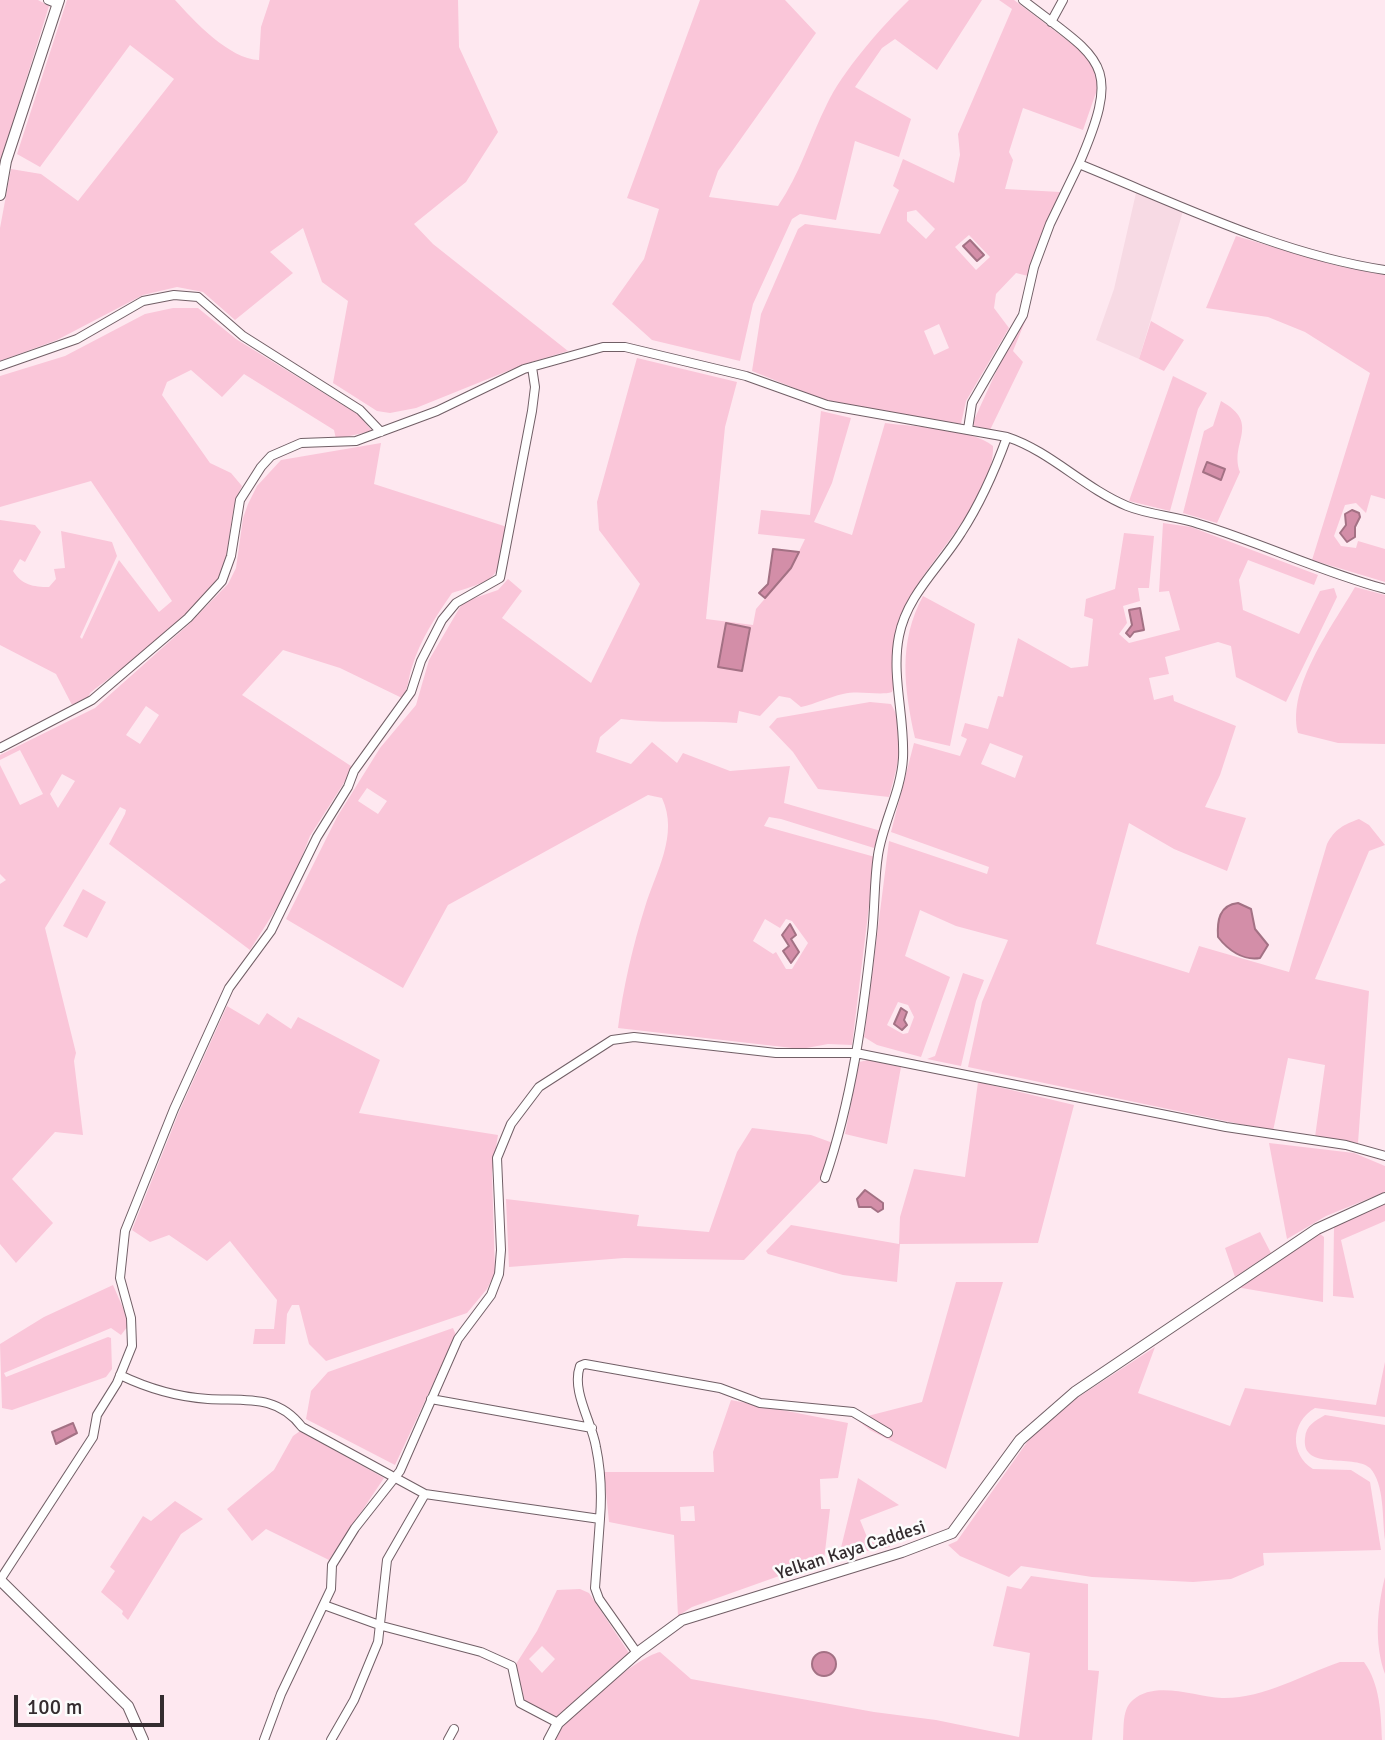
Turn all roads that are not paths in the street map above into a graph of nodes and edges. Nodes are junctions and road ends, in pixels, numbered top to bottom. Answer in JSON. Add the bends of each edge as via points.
{"nodes":[{"id":1,"x":1023,"y":0,"type":"edge"},
{"id":2,"x":1063,"y":0,"type":"edge"},
{"id":3,"x":55,"y":1,"type":"edge"},
{"id":4,"x":1051,"y":22,"type":"junction"},
{"id":5,"x":1079,"y":164,"type":"junction"},
{"id":6,"x":0,"y":195,"type":"edge"},
{"id":7,"x":1385,"y":270,"type":"edge"},
{"id":8,"x":0,"y":366,"type":"edge"},
{"id":9,"x":532,"y":367,"type":"junction"},
{"id":10,"x":968,"y":429,"type":"junction"},
{"id":11,"x":381,"y":432,"type":"junction"},
{"id":12,"x":1007,"y":438,"type":"junction"},
{"id":13,"x":1385,"y":589,"type":"edge"},
{"id":14,"x":0,"y":748,"type":"edge"},
{"id":15,"x":856,"y":1053,"type":"junction"},
{"id":16,"x":1385,"y":1157,"type":"edge"},
{"id":17,"x":825,"y":1178,"type":"dead end"},
{"id":18,"x":1385,"y":1198,"type":"edge"},
{"id":19,"x":120,"y":1375,"type":"junction"},
{"id":20,"x":431,"y":1399,"type":"junction"},
{"id":21,"x":592,"y":1428,"type":"junction"},
{"id":22,"x":888,"y":1433,"type":"dead end"},
{"id":23,"x":395,"y":1475,"type":"junction"},
{"id":24,"x":425,"y":1493,"type":"junction"},
{"id":25,"x":600,"y":1519,"type":"junction"},
{"id":26,"x":0,"y":1580,"type":"edge"},
{"id":27,"x":324,"y":1605,"type":"junction"},
{"id":28,"x":382,"y":1626,"type":"junction"},
{"id":29,"x":637,"y":1653,"type":"junction"},
{"id":30,"x":558,"y":1723,"type":"junction"},
{"id":31,"x":454,"y":1729,"type":"dead end"},
{"id":32,"x":143,"y":1740,"type":"edge"},
{"id":33,"x":264,"y":1740,"type":"edge"},
{"id":34,"x":331,"y":1740,"type":"edge"},
{"id":35,"x":448,"y":1740,"type":"edge"},
{"id":36,"x":549,"y":1740,"type":"edge"}],
"edges":[{"from":1,"to":4,"type":"street"},
{"from":2,"to":4,"type":"street"},
{"from":3,"to":6,"type":"street","via":[[6,161]]},
{"from":4,"to":5,"type":"street","via":[[1095,58],[1103,79],[1101,101]]},
{"from":5,"to":7,"type":"street","via":[[1270,240]]},
{"from":5,"to":10,"type":"street","via":[[1034,267],[1023,316],[972,403]]},
{"from":8,"to":11,"type":"street","via":[[77,339],[143,302],[174,295],[198,297],[243,336],[360,410]]},
{"from":9,"to":10,"type":"street","via":[[603,347],[625,346],[746,376],[827,405]]},
{"from":9,"to":11,"type":"street"},
{"from":9,"to":19,"type":"street","via":[[532,411],[500,578],[456,603],[442,620],[411,692],[354,771],[271,931],[229,988],[174,1109],[121,1250],[120,1278],[131,1318],[132,1346]]},
{"from":10,"to":12,"type":"street"},
{"from":11,"to":14,"type":"street","via":[[356,441],[301,443],[271,456],[240,500],[222,581],[188,618],[92,700]]},
{"from":12,"to":13,"type":"street","via":[[1023,442],[1082,483],[1129,507],[1199,524]]},
{"from":12,"to":15,"type":"street","via":[[961,533],[916,593],[899,636],[896,665],[903,759],[898,793],[878,854]]},
{"from":15,"to":16,"type":"street","via":[[1212,1125],[1346,1145]]},
{"from":15,"to":17,"type":"street","via":[[842,1127]]},
{"from":15,"to":20,"type":"street","via":[[776,1053],[620,1037],[539,1087],[521,1108],[498,1158],[499,1274],[491,1295],[458,1339]]},
{"from":18,"to":29,"type":"street","name":"Yelkan Kaya Caddesi","via":[[1317,1230],[1075,1392],[1020,1440],[952,1533],[682,1620]]},
{"from":19,"to":23,"type":"street","via":[[184,1396],[274,1404],[302,1427]]},
{"from":19,"to":26,"type":"street","via":[[97,1415],[93,1437]]},
{"from":20,"to":21,"type":"street"},
{"from":20,"to":23,"type":"street"},
{"from":21,"to":22,"type":"street","via":[[577,1378],[585,1364],[720,1388],[760,1403],[853,1412]]},
{"from":21,"to":25,"type":"street","via":[[602,1490]]},
{"from":23,"to":24,"type":"street"},
{"from":23,"to":27,"type":"street","via":[[332,1565],[331,1590]]},
{"from":24,"to":25,"type":"street"},
{"from":24,"to":28,"type":"street","via":[[387,1560]]},
{"from":25,"to":29,"type":"street","via":[[595,1588]]},
{"from":26,"to":32,"type":"street","via":[[128,1706]]},
{"from":27,"to":28,"type":"street"},
{"from":27,"to":33,"type":"street"},
{"from":28,"to":30,"type":"street","via":[[481,1652],[512,1666],[520,1703]]},
{"from":28,"to":34,"type":"street","via":[[354,1700]]},
{"from":29,"to":30,"type":"street","name":"Yelkan Kaya Caddesi"},
{"from":30,"to":36,"type":"street","name":"Yelkan Kaya Caddesi"},
{"from":31,"to":35,"type":"street"}]}
